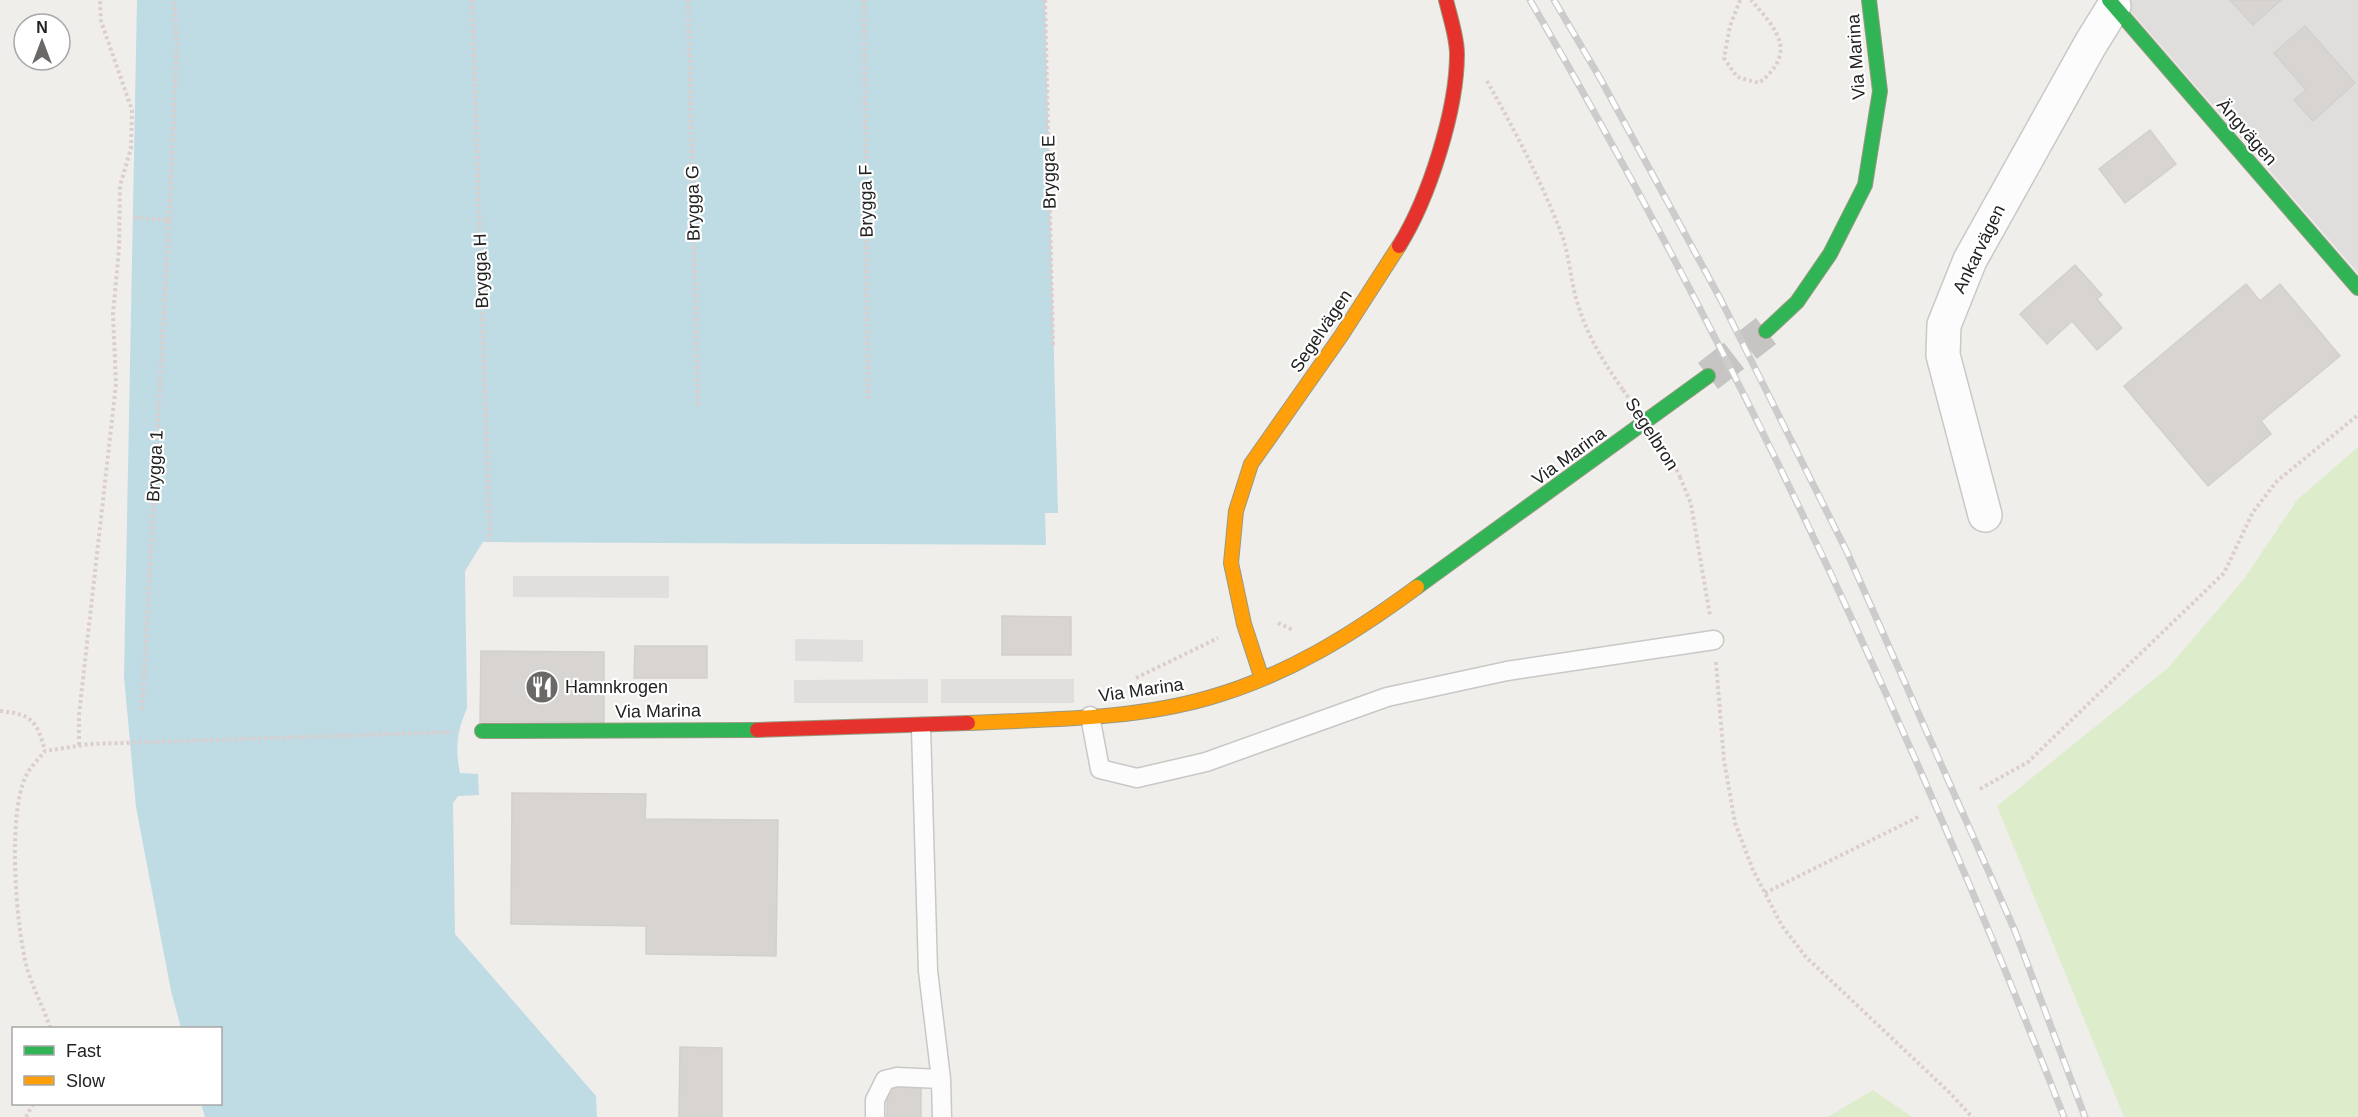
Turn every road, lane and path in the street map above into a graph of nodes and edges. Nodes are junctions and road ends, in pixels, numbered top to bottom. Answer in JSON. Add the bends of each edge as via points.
{"nodes":[{"id":1,"x":100,"y":0,"type":"edge"},
{"id":2,"x":174,"y":0,"type":"edge"},
{"id":3,"x":472,"y":0,"type":"edge"},
{"id":4,"x":688,"y":0,"type":"edge"},
{"id":5,"x":864,"y":0,"type":"edge"},
{"id":6,"x":1045,"y":0,"type":"edge"},
{"id":7,"x":1446,"y":0,"type":"edge"},
{"id":8,"x":1740,"y":0,"type":"edge"},
{"id":9,"x":1751,"y":0,"type":"edge"},
{"id":10,"x":1869,"y":0,"type":"edge"},
{"id":11,"x":2112,"y":3,"type":"edge"},
{"id":12,"x":1457,"y":51,"type":"junction"},
{"id":13,"x":134,"y":218,"type":"dead end"},
{"id":14,"x":169,"y":220,"type":"junction"},
{"id":15,"x":2358,"y":288,"type":"edge"},
{"id":16,"x":1766,"y":331,"type":"tunnel mouth"},
{"id":17,"x":1053,"y":345,"type":"dead end"},
{"id":18,"x":1708,"y":376,"type":"tunnel mouth"},
{"id":19,"x":868,"y":401,"type":"dead end"},
{"id":20,"x":698,"y":407,"type":"dead end"},
{"id":21,"x":2358,"y":415,"type":"edge"},
{"id":22,"x":1985,"y":515,"type":"dead end"},
{"id":23,"x":490,"y":542,"type":"dead end"},
{"id":24,"x":1244,"y":624,"type":"junction"},
{"id":25,"x":1714,"y":640,"type":"junction"},
{"id":26,"x":1262,"y":679,"type":"junction"},
{"id":27,"x":1126,"y":683,"type":"dead end"},
{"id":28,"x":0,"y":711,"type":"edge"},
{"id":29,"x":142,"y":712,"type":"dead end"},
{"id":30,"x":1090,"y":716,"type":"junction"},
{"id":31,"x":921,"y":727,"type":"junction"},
{"id":32,"x":482,"y":731,"type":"joint"},
{"id":33,"x":79,"y":745,"type":"junction"},
{"id":34,"x":45,"y":751,"type":"junction"},
{"id":35,"x":1980,"y":789,"type":"dead end"},
{"id":36,"x":1920,"y":816,"type":"dead end"},
{"id":37,"x":1765,"y":893,"type":"junction"},
{"id":38,"x":49,"y":1027,"type":"edge"},
{"id":39,"x":941,"y":1079,"type":"junction"},
{"id":40,"x":875,"y":1117,"type":"edge"},
{"id":41,"x":942,"y":1117,"type":"edge"},
{"id":42,"x":1972,"y":1117,"type":"edge"}],
"edges":[{"from":1,"to":33,"type":"path","via":[[101,21],[132,111],[130,148],[120,186],[113,314],[116,384],[79,715]]},
{"from":2,"to":14,"type":"path","name":"Brygga 1","via":[[177,44]]},
{"from":3,"to":23,"type":"path","name":"Brygga H"},
{"from":4,"to":20,"type":"path","name":"Brygga G"},
{"from":5,"to":19,"type":"path","name":"Brygga F"},
{"from":6,"to":17,"type":"path","name":"Brygga E"},
{"from":7,"to":12,"type":"street","name":"Segelvägen"},
{"from":8,"to":9,"type":"path","via":[[1724,58],[1737,77],[1759,83],[1774,71],[1782,49],[1775,27]]},
{"from":10,"to":16,"type":"street","name":"Via Marina","via":[[1880,91],[1865,185],[1830,254],[1797,302]]},
{"from":11,"to":15,"type":"street","name":"Ängvägen"},
{"from":11,"to":22,"type":"street","name":"Ankarvägen","via":[[1970,260],[1944,325],[1943,355]]},
{"from":12,"to":24,"type":"street","name":"Segelvägen","via":[[1456,74],[1436,168],[1407,232],[1341,336],[1251,464],[1236,511],[1231,562]]},
{"from":12,"to":25,"type":"path","name":"Segelbron","bridge":true,"via":[[1485,76],[1505,114],[1563,240],[1577,303],[1599,356],[1669,454],[1680,477],[1691,504]]},
{"from":13,"to":14,"type":"path"},
{"from":14,"to":29,"type":"path","name":"Brygga 1"},
{"from":18,"to":26,"type":"street","name":"Via Marina","via":[[1361,628],[1312,658]]},
{"from":21,"to":35,"type":"path","via":[[2277,481],[2253,512],[2224,573],[2028,762]]},
{"from":24,"to":26,"type":"street","name":"Segelvägen"},
{"from":24,"to":27,"type":"path"},
{"from":25,"to":30,"type":"lane","via":[[1507,671],[1387,698],[1206,762],[1137,778],[1100,769]]},
{"from":25,"to":37,"type":"path","name":"Segelbron","via":[[1724,760],[1735,823]]},
{"from":26,"to":30,"type":"street","name":"Via Marina","via":[[1183,704]]},
{"from":28,"to":34,"type":"path","via":[[28,717],[38,727]]},
{"from":30,"to":31,"type":"street","name":"Via Marina"},
{"from":31,"to":32,"type":"street","name":"Via Marina"},
{"from":31,"to":39,"type":"lane","via":[[928,971]]},
{"from":32,"to":33,"type":"path"},
{"from":33,"to":34,"type":"path"},
{"from":34,"to":38,"type":"path","via":[[26,777],[19,799],[15,845],[22,943]]},
{"from":36,"to":37,"type":"path"},
{"from":37,"to":42,"type":"path","name":"Segelbron","via":[[1782,926],[1806,957]]},
{"from":39,"to":40,"type":"lane","via":[[885,1080],[875,1100]]},
{"from":39,"to":41,"type":"lane"}]}
